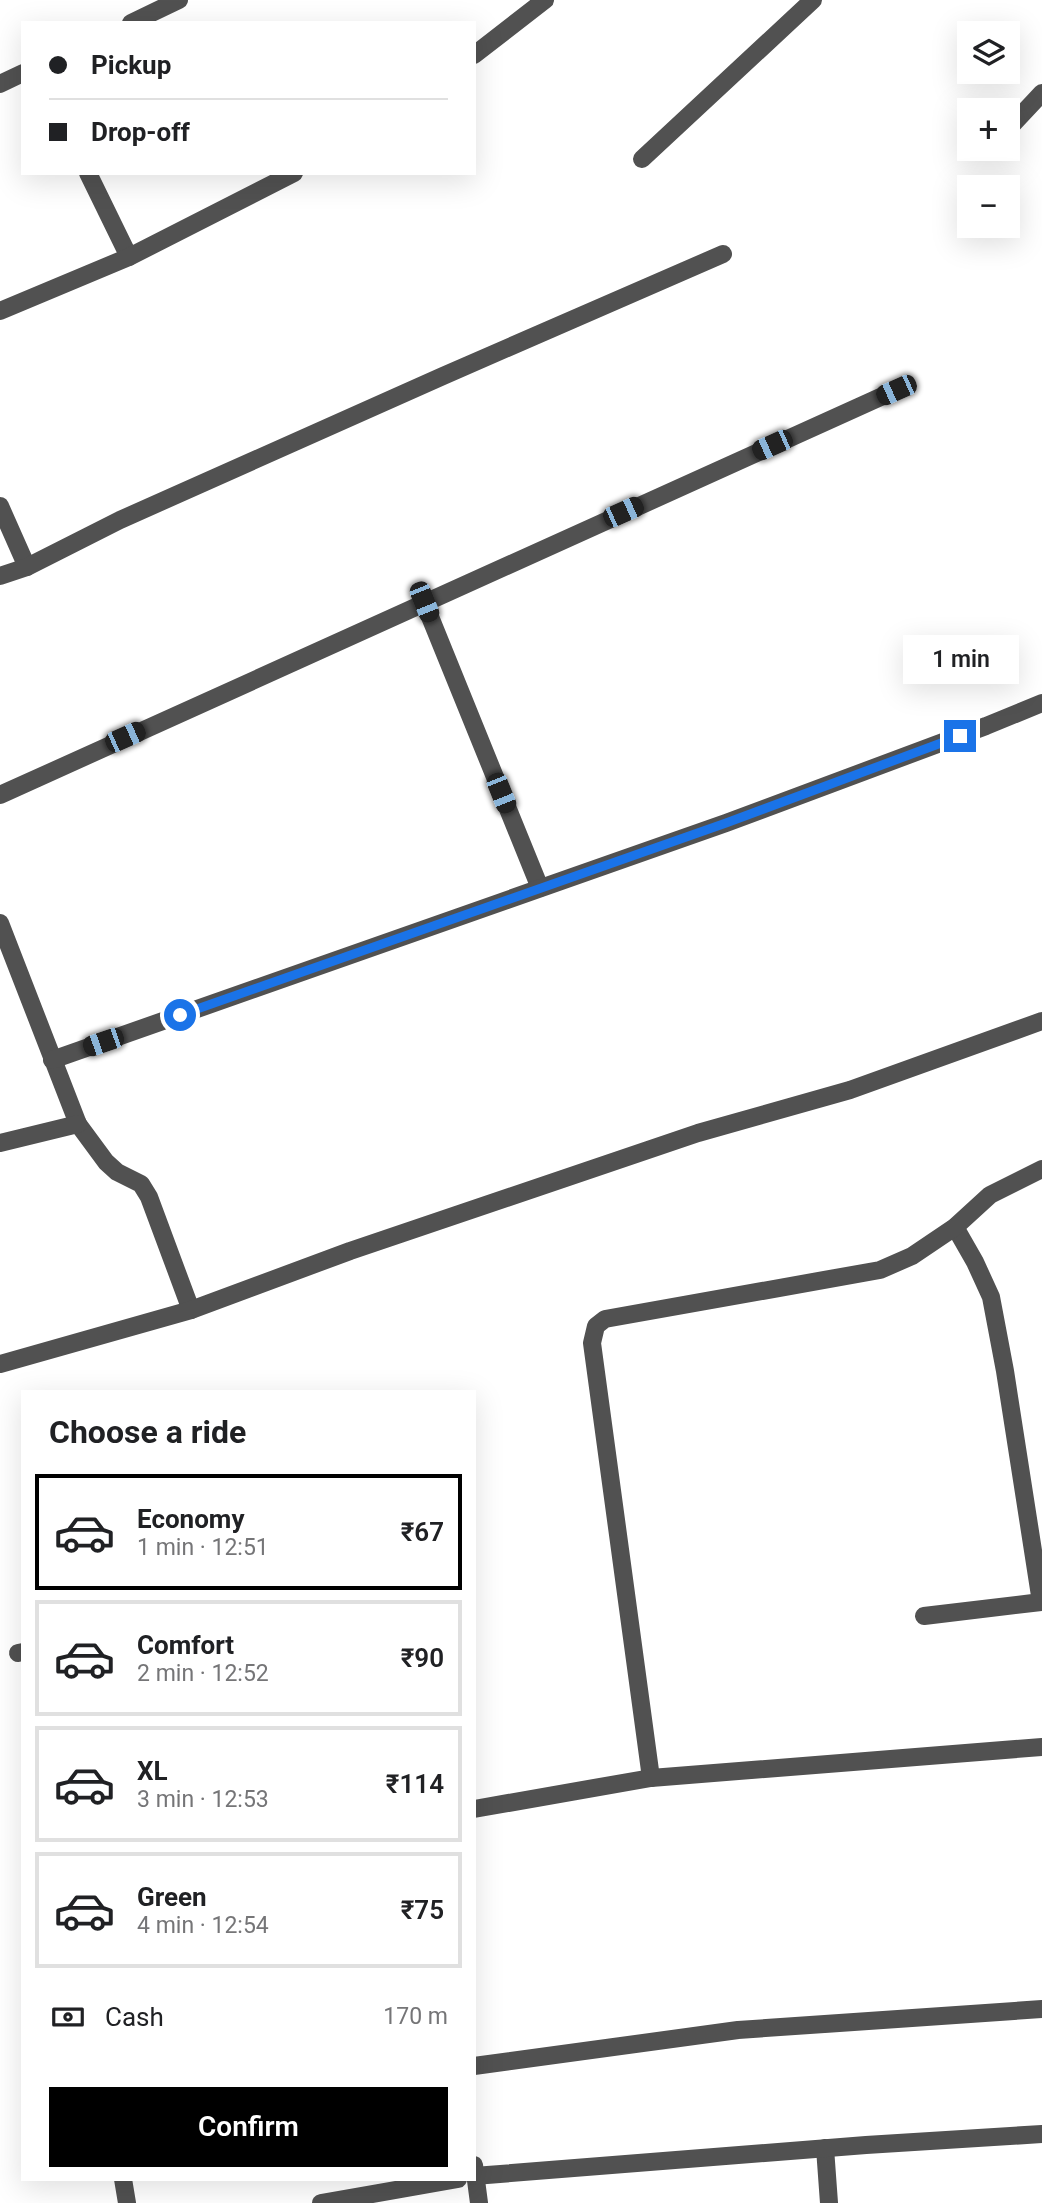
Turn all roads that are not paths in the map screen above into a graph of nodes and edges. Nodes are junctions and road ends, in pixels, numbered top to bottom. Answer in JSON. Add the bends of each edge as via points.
{"nodes":[{"id":1,"x":179,"y":0,"type":"edge"},
{"id":2,"x":545,"y":0,"type":"edge"},
{"id":3,"x":813,"y":0,"type":"edge"},
{"id":4,"x":135,"y":21,"type":"edge"},
{"id":5,"x":476,"y":53,"type":"edge"},
{"id":6,"x":21,"y":74,"type":"edge"},
{"id":7,"x":0,"y":84,"type":"edge"},
{"id":8,"x":1042,"y":93,"type":"edge"},
{"id":9,"x":1020,"y":116,"type":"edge"},
{"id":10,"x":642,"y":159,"type":"dead end"},
{"id":11,"x":89,"y":175,"type":"edge"},
{"id":12,"x":290,"y":175,"type":"edge"},
{"id":13,"x":723,"y":254,"type":"dead end"},
{"id":14,"x":129,"y":257,"type":"junction"},
{"id":15,"x":0,"y":311,"type":"edge"},
{"id":16,"x":896,"y":390,"type":"dead end"},
{"id":17,"x":0,"y":506,"type":"edge"},
{"id":18,"x":27,"y":567,"type":"junction"},
{"id":19,"x":0,"y":576,"type":"edge"},
{"id":20,"x":424,"y":602,"type":"junction"},
{"id":21,"x":1042,"y":703,"type":"edge"},
{"id":22,"x":0,"y":795,"type":"edge"},
{"id":23,"x":540,"y":888,"type":"junction"},
{"id":24,"x":0,"y":923,"type":"edge"},
{"id":25,"x":1042,"y":1021,"type":"edge"},
{"id":26,"x":52,"y":1060,"type":"junction"},
{"id":27,"x":78,"y":1124,"type":"junction"},
{"id":28,"x":0,"y":1143,"type":"edge"},
{"id":29,"x":1042,"y":1169,"type":"edge"},
{"id":30,"x":955,"y":1227,"type":"junction"},
{"id":31,"x":191,"y":1310,"type":"junction"},
{"id":32,"x":0,"y":1364,"type":"edge"},
{"id":33,"x":1042,"y":1602,"type":"edge"},
{"id":34,"x":924,"y":1616,"type":"dead end"},
{"id":35,"x":1042,"y":1747,"type":"edge"},
{"id":36,"x":651,"y":1778,"type":"junction"},
{"id":37,"x":476,"y":1809,"type":"edge"},
{"id":38,"x":1042,"y":2009,"type":"edge"},
{"id":39,"x":476,"y":2066,"type":"edge"},
{"id":40,"x":1042,"y":2134,"type":"edge"},
{"id":41,"x":825,"y":2148,"type":"junction"},
{"id":42,"x":476,"y":2176,"type":"edge"},
{"id":43,"x":123,"y":2181,"type":"edge"},
{"id":44,"x":447,"y":2181,"type":"edge"},
{"id":45,"x":476,"y":2181,"type":"edge"},
{"id":46,"x":127,"y":2203,"type":"edge"},
{"id":47,"x":321,"y":2203,"type":"edge"},
{"id":48,"x":479,"y":2203,"type":"edge"},
{"id":49,"x":830,"y":2203,"type":"edge"}],
"edges":[{"from":1,"to":4,"type":"street"},
{"from":2,"to":5,"type":"street"},
{"from":3,"to":10,"type":"street"},
{"from":6,"to":7,"type":"street"},
{"from":8,"to":9,"type":"street"},
{"from":11,"to":14,"type":"street"},
{"from":12,"to":14,"type":"street"},
{"from":13,"to":18,"type":"street","via":[[157,504]]},
{"from":14,"to":15,"type":"street"},
{"from":16,"to":20,"type":"street"},
{"from":17,"to":18,"type":"street"},
{"from":18,"to":19,"type":"street"},
{"from":20,"to":22,"type":"street"},
{"from":20,"to":23,"type":"street"},
{"from":21,"to":23,"type":"street"},
{"from":23,"to":26,"type":"street"},
{"from":24,"to":26,"type":"street"},
{"from":25,"to":31,"type":"street","via":[[850,1090],[698,1133],[453,1216]]},
{"from":26,"to":27,"type":"street"},
{"from":27,"to":28,"type":"street"},
{"from":27,"to":31,"type":"street","via":[[106,1162],[141,1184],[149,1197]]},
{"from":29,"to":30,"type":"street","via":[[990,1195]]},
{"from":30,"to":33,"type":"street","via":[[991,1297]]},
{"from":30,"to":36,"type":"street","via":[[912,1256],[880,1270],[605,1319],[596,1326],[592,1343]]},
{"from":31,"to":32,"type":"street"},
{"from":33,"to":34,"type":"street"},
{"from":35,"to":36,"type":"street"},
{"from":36,"to":37,"type":"street"},
{"from":38,"to":39,"type":"street","via":[[738,2030]]},
{"from":40,"to":41,"type":"street"},
{"from":41,"to":42,"type":"street"},
{"from":41,"to":49,"type":"street"},
{"from":43,"to":46,"type":"street"},
{"from":44,"to":47,"type":"street"},
{"from":45,"to":48,"type":"street"}]}
